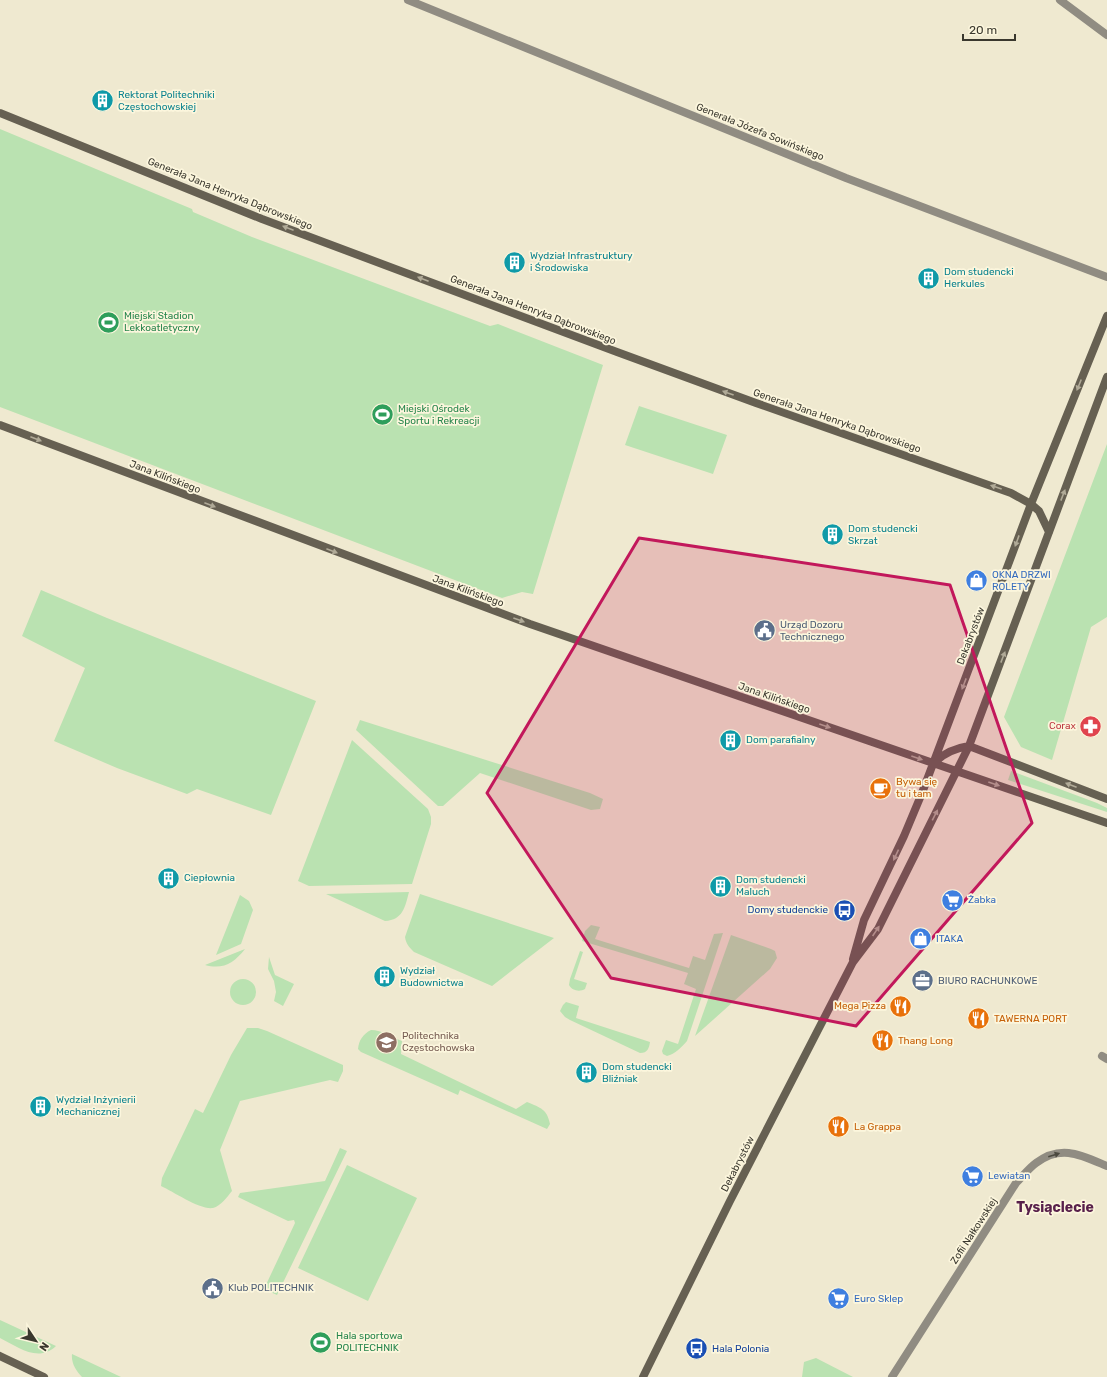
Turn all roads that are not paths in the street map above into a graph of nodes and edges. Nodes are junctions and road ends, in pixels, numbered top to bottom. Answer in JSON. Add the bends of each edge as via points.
{"nodes":[{"id":1,"x":408,"y":0,"type":"edge"},
{"id":2,"x":1060,"y":0,"type":"edge"},
{"id":3,"x":1107,"y":35,"type":"edge"},
{"id":4,"x":0,"y":113,"type":"edge"},
{"id":5,"x":1107,"y":277,"type":"edge"},
{"id":6,"x":1107,"y":316,"type":"edge"},
{"id":7,"x":1107,"y":377,"type":"edge"},
{"id":8,"x":0,"y":425,"type":"edge"},
{"id":9,"x":1031,"y":504,"type":"junction"},
{"id":10,"x":1049,"y":532,"type":"junction"},
{"id":11,"x":969,"y":746,"type":"junction"},
{"id":12,"x":934,"y":764,"type":"junction"},
{"id":13,"x":957,"y":771,"type":"junction"},
{"id":14,"x":1107,"y":799,"type":"edge"},
{"id":15,"x":1107,"y":823,"type":"edge"},
{"id":16,"x":853,"y":962,"type":"junction"},
{"id":17,"x":1107,"y":1166,"type":"edge"},
{"id":18,"x":0,"y":1356,"type":"edge"},
{"id":19,"x":44,"y":1377,"type":"edge"},
{"id":20,"x":643,"y":1377,"type":"edge"},
{"id":21,"x":892,"y":1377,"type":"edge"}],
"edges":[{"from":1,"to":5,"type":"street","name":"Generała Józefa Sowińskiego","via":[[846,178]]},
{"from":2,"to":3,"type":"street"},
{"from":9,"to":4,"type":"street","name":"Generała Jana Henryka Dąbrowskiego","one_way":true,"via":[[1011,493],[734,395],[262,219]]},
{"from":6,"to":9,"type":"street","name":"Dekabrystów","one_way":true},
{"from":10,"to":7,"type":"street","name":"Dekabrystów","one_way":true},
{"from":8,"to":12,"type":"street","name":"Jana Kilińskiego","one_way":true,"via":[[530,624]]},
{"from":9,"to":10,"type":"street","name":"Generała Jana Henryka Dąbrowskiego","via":[[1039,511]]},
{"from":9,"to":12,"type":"street","name":"Dekabrystów","one_way":true},
{"from":11,"to":10,"type":"street","name":"Dekabrystów","one_way":true},
{"from":11,"to":12,"type":"street","via":[[952,750]]},
{"from":11,"to":13,"type":"street","name":"Dekabrystów"},
{"from":14,"to":11,"type":"street","one_way":true},
{"from":12,"to":13,"type":"street","name":"Jana Kilińskiego"},
{"from":12,"to":16,"type":"street","name":"Dekabrystów","one_way":true,"via":[[904,836],[864,920]]},
{"from":13,"to":15,"type":"street","name":"Jana Kilińskiego","one_way":true},
{"from":16,"to":13,"type":"street","name":"Dekabrystów","one_way":true,"via":[[878,929]]},
{"from":16,"to":20,"type":"street","name":"Dekabrystów"},
{"from":21,"to":17,"type":"street","name":"Zofii Nałkowskiej","one_way":true,"via":[[1016,1183],[1036,1163],[1056,1152],[1080,1155]]},
{"from":18,"to":19,"type":"street"}]}
